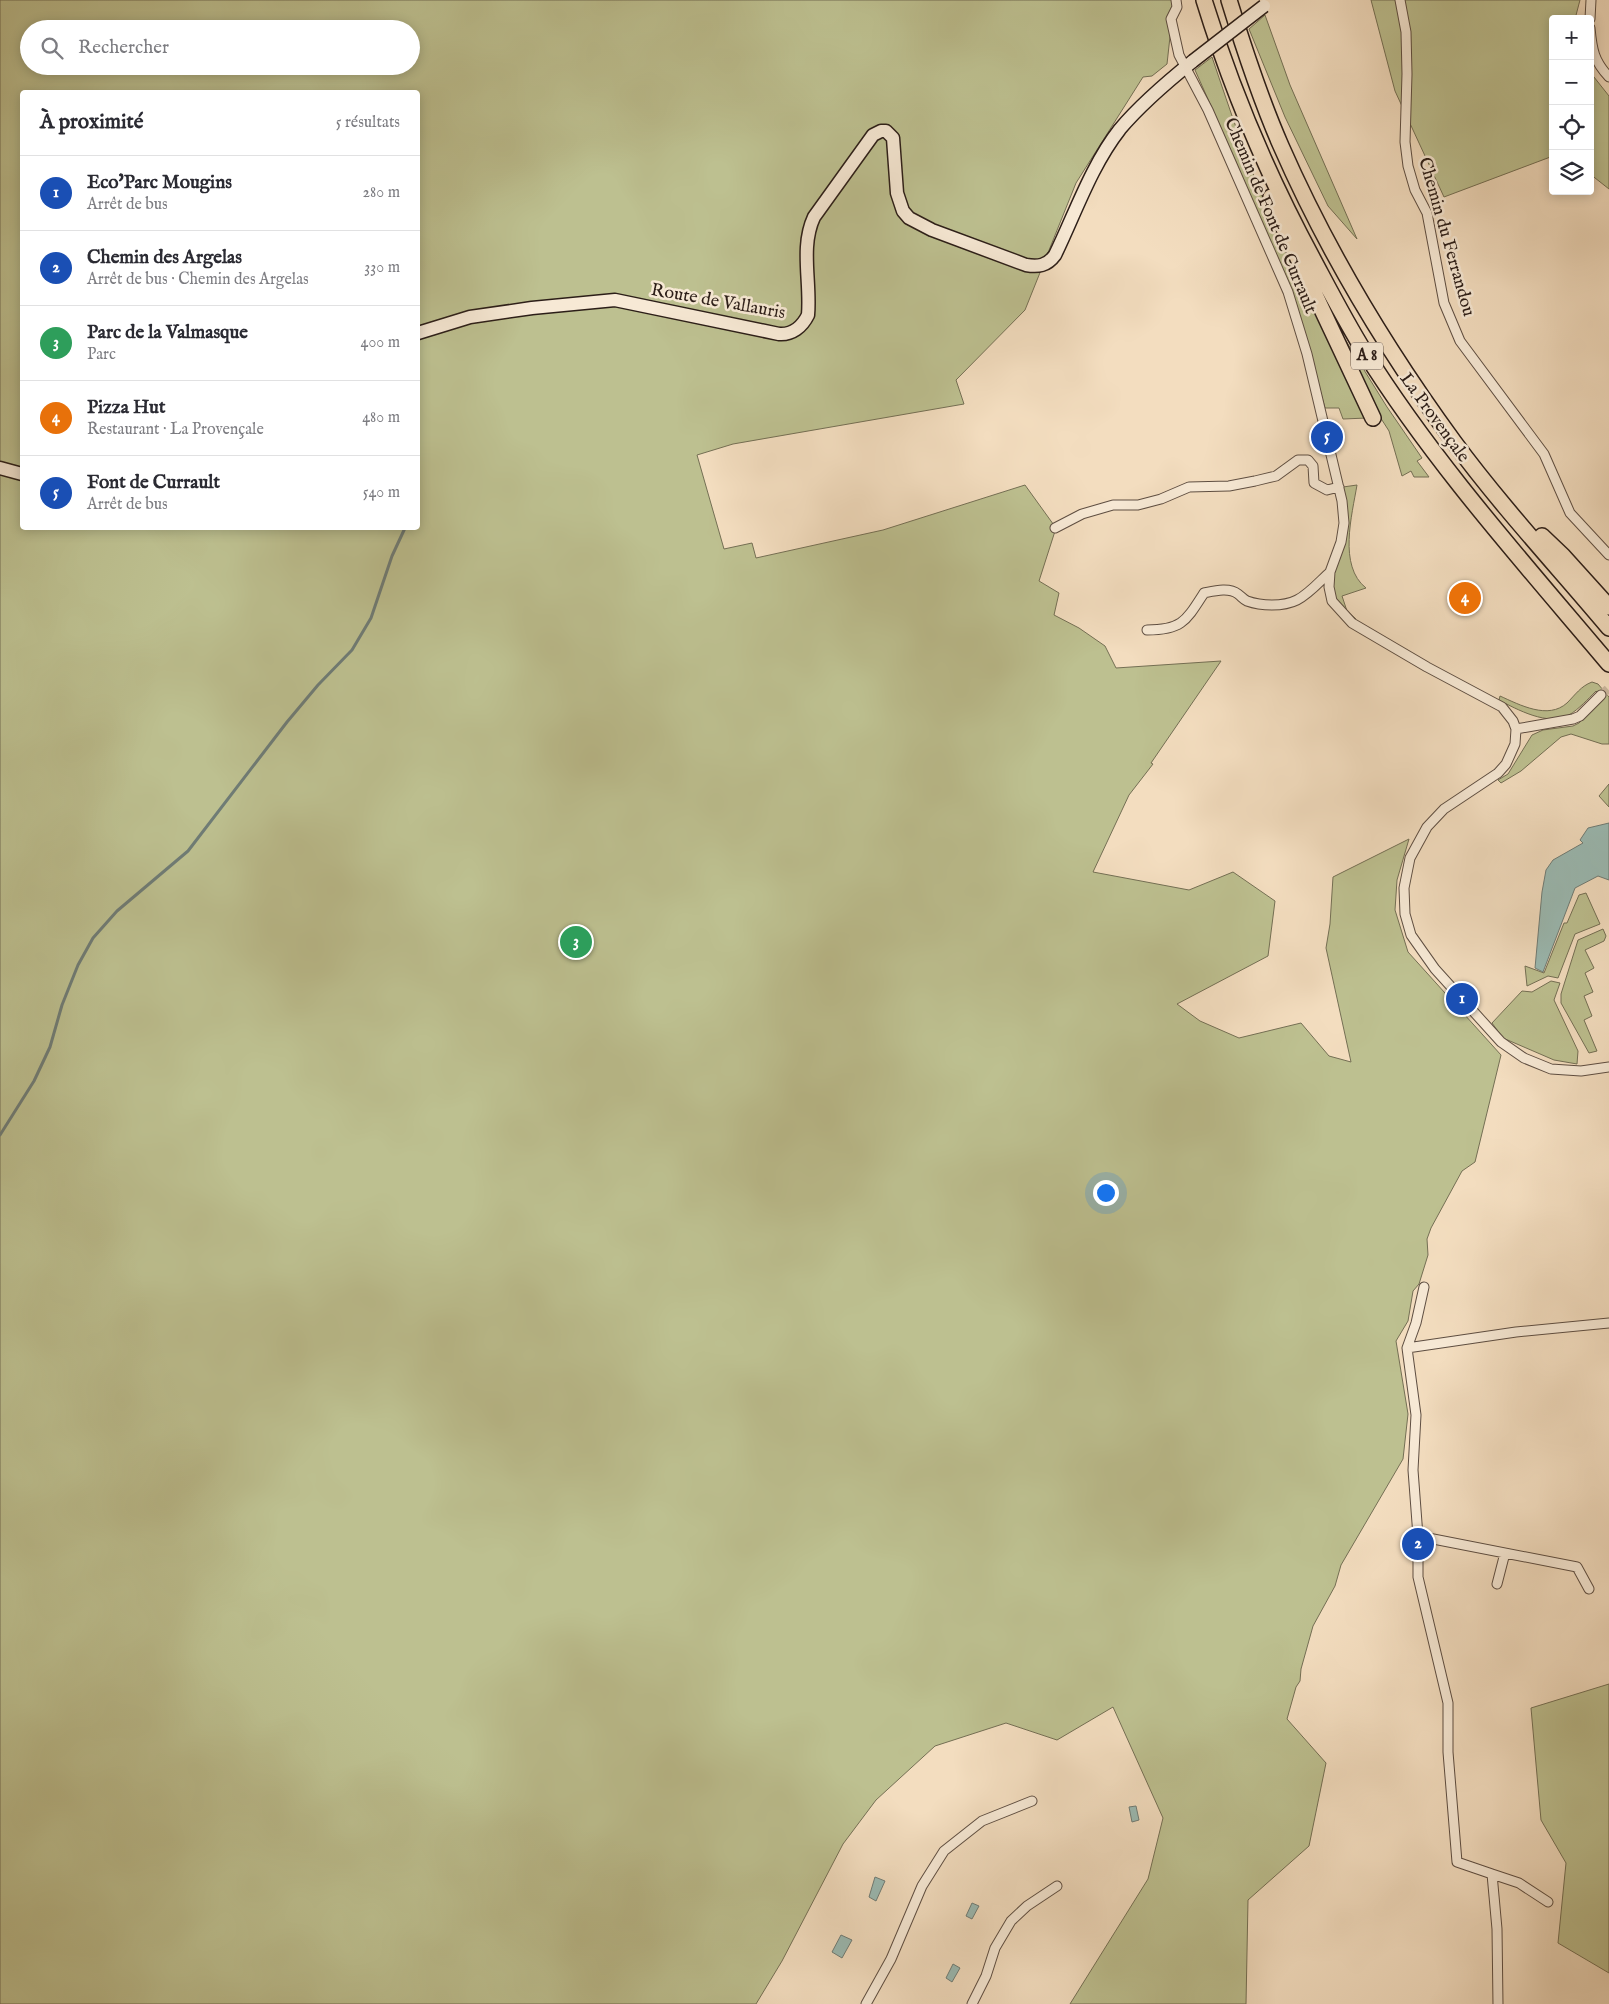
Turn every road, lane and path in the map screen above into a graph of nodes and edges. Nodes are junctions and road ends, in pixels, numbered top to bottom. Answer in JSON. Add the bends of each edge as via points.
{"nodes":[{"id":1,"x":1176,"y":0,"type":"edge"},
{"id":2,"x":1204,"y":0,"type":"edge"},
{"id":3,"x":1229,"y":0,"type":"edge"},
{"id":4,"x":1400,"y":0,"type":"edge"},
{"id":5,"x":1591,"y":0,"type":"edge"},
{"id":6,"x":1268,"y":3,"type":"edge"},
{"id":7,"x":1590,"y":15,"type":"edge"},
{"id":8,"x":1594,"y":53,"type":"edge"},
{"id":9,"x":1189,"y":64,"type":"junction"},
{"id":10,"x":1609,"y":77,"type":"edge"},
{"id":11,"x":1257,"y":147,"type":"junction"},
{"id":12,"x":420,"y":332,"type":"edge"},
{"id":13,"x":1373,"y":418,"type":"dead end"},
{"id":14,"x":0,"y":468,"type":"edge"},
{"id":15,"x":20,"y":473,"type":"edge"},
{"id":16,"x":1487,"y":483,"type":"junction"},
{"id":17,"x":1339,"y":487,"type":"junction"},
{"id":18,"x":1055,"y":528,"type":"dead end"},
{"id":19,"x":1609,"y":555,"type":"edge"},
{"id":20,"x":1330,"y":572,"type":"junction"},
{"id":21,"x":1609,"y":607,"type":"edge"},
{"id":22,"x":1609,"y":628,"type":"edge"},
{"id":23,"x":1147,"y":630,"type":"dead end"},
{"id":24,"x":1609,"y":664,"type":"edge"},
{"id":25,"x":1600,"y":695,"type":"tunnel mouth"},
{"id":26,"x":1516,"y":730,"type":"junction"},
{"id":27,"x":1609,"y":1067,"type":"edge"},
{"id":28,"x":1424,"y":1287,"type":"dead end"},
{"id":29,"x":1609,"y":1323,"type":"edge"},
{"id":30,"x":1407,"y":1348,"type":"junction"},
{"id":31,"x":1418,"y":1536,"type":"junction"},
{"id":32,"x":1505,"y":1553,"type":"junction"},
{"id":33,"x":1497,"y":1584,"type":"dead end"},
{"id":34,"x":1589,"y":1588,"type":"dead end"},
{"id":35,"x":1032,"y":1801,"type":"dead end"},
{"id":36,"x":1492,"y":1874,"type":"junction"},
{"id":37,"x":1057,"y":1886,"type":"dead end"},
{"id":38,"x":1548,"y":1902,"type":"dead end"},
{"id":39,"x":866,"y":2004,"type":"edge"},
{"id":40,"x":972,"y":2004,"type":"edge"},
{"id":41,"x":1498,"y":2004,"type":"edge"}],
"edges":[{"from":1,"to":9,"type":"street","name":"Chemin de Font de Currault","via":[[1171,19],[1179,55]]},
{"from":2,"to":11,"type":"highway","name":"La Provençale","number":"A 8"},
{"from":3,"to":16,"type":"highway","name":"La Provençale","number":"A 8","via":[[1280,144],[1325,236],[1390,350]]},
{"from":4,"to":19,"type":"street","name":"Chemin du Ferrandou","via":[[1406,32],[1404,142],[1415,190],[1427,213],[1444,303],[1460,341],[1544,454],[1570,513]]},
{"from":5,"to":7,"type":"street"},
{"from":6,"to":9,"type":"main road","name":"Route de Vallauris","bridge":true},
{"from":8,"to":10,"type":"street","via":[[1598,65]]},
{"from":9,"to":12,"type":"main road","name":"Route de Vallauris","via":[[1120,129],[1102,158],[1055,255],[1043,265],[1026,265],[932,230],[909,218],[903,211],[897,192],[893,138],[881,130],[873,135],[809,228],[808,315],[792,332],[779,334],[616,300],[470,317]]},
{"from":9,"to":17,"type":"street","name":"Chemin de Font de Currault","via":[[1288,292],[1307,354]]},
{"from":11,"to":13,"type":"highway","via":[[1278,216]]},
{"from":11,"to":24,"type":"highway","name":"La Provençale","number":"A 8","via":[[1328,288],[1401,406],[1489,521]]},
{"from":14,"to":15,"type":"main road"},
{"from":16,"to":21,"type":"highway","via":[[1563,556]]},
{"from":16,"to":22,"type":"highway","name":"La Provençale","number":"A 8"},
{"from":17,"to":18,"type":"street","via":[[1327,490],[1314,482],[1313,466],[1308,460],[1298,460],[1276,476],[1229,486],[1190,487],[1138,505],[1113,505],[1082,514]]},
{"from":17,"to":20,"type":"street","name":"Chemin de Font de Currault","via":[[1344,523],[1342,542]]},
{"from":20,"to":23,"type":"street","via":[[1297,600],[1279,604],[1257,604],[1244,600],[1237,593],[1222,590],[1204,593],[1182,623],[1166,630]]},
{"from":20,"to":26,"type":"street","name":"Chemin de Font de Currault","via":[[1332,601],[1352,622],[1502,707]]},
{"from":25,"to":26,"type":"street","via":[[1573,719]]},
{"from":26,"to":27,"type":"street","via":[[1515,744],[1506,764],[1498,773],[1444,808],[1427,826],[1410,858],[1404,888],[1410,935],[1435,969],[1501,1042],[1524,1058],[1551,1069],[1581,1071]]},
{"from":28,"to":30,"type":"street"},
{"from":29,"to":30,"type":"street"},
{"from":30,"to":31,"type":"street","via":[[1416,1414],[1413,1470]]},
{"from":31,"to":32,"type":"street"},
{"from":31,"to":36,"type":"street","via":[[1418,1577],[1448,1703],[1448,1752],[1457,1862]]},
{"from":32,"to":33,"type":"street"},
{"from":32,"to":34,"type":"street","via":[[1577,1567]]},
{"from":35,"to":39,"type":"street","via":[[982,1821],[944,1851],[922,1886],[891,1960]]},
{"from":36,"to":38,"type":"street","via":[[1520,1883]]},
{"from":36,"to":41,"type":"street"},
{"from":37,"to":40,"type":"street","via":[[1011,1921],[995,1948]]}]}
